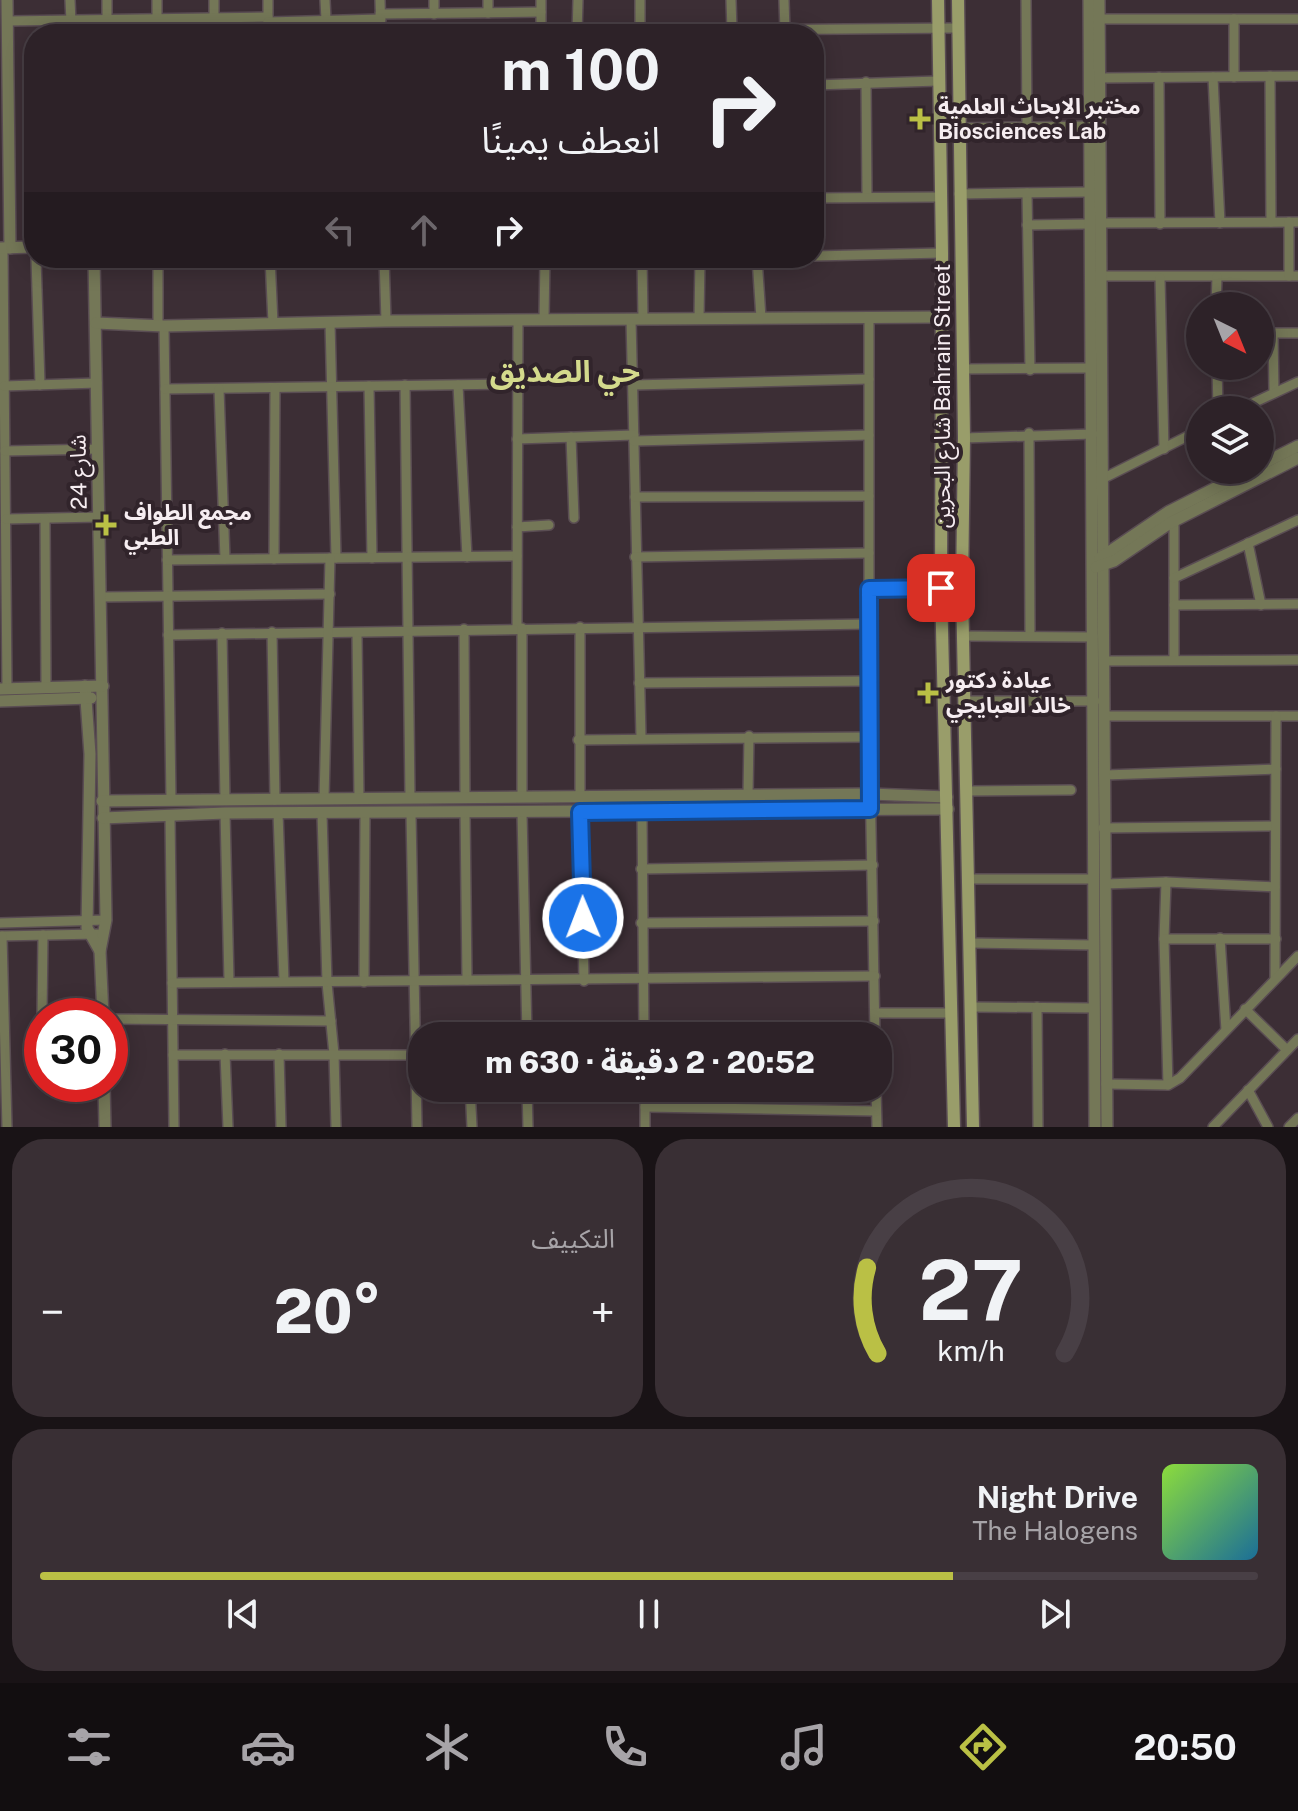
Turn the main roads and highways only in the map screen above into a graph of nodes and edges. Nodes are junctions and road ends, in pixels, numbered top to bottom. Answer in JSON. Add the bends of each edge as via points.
{"nodes":[{"id":1,"x":938,"y":0,"type":"edge"},
{"id":2,"x":958,"y":0,"type":"edge"},
{"id":3,"x":963,"y":534,"type":"junction"},
{"id":4,"x":942,"y":535,"type":"junction"},
{"id":5,"x":954,"y":1127,"type":"edge"},
{"id":6,"x":973,"y":1127,"type":"edge"}],
"edges":[{"from":1,"to":4,"type":"main road","name":"شارع البحرين Bahrain Street"},
{"from":2,"to":3,"type":"main road","name":"شارع البحرين Bahrain Street"},
{"from":3,"to":4,"type":"main road"},
{"from":3,"to":6,"type":"main road","name":"شارع البحرين Bahrain Street"},
{"from":4,"to":5,"type":"main road","name":"شارع البحرين Bahrain Street"}]}
